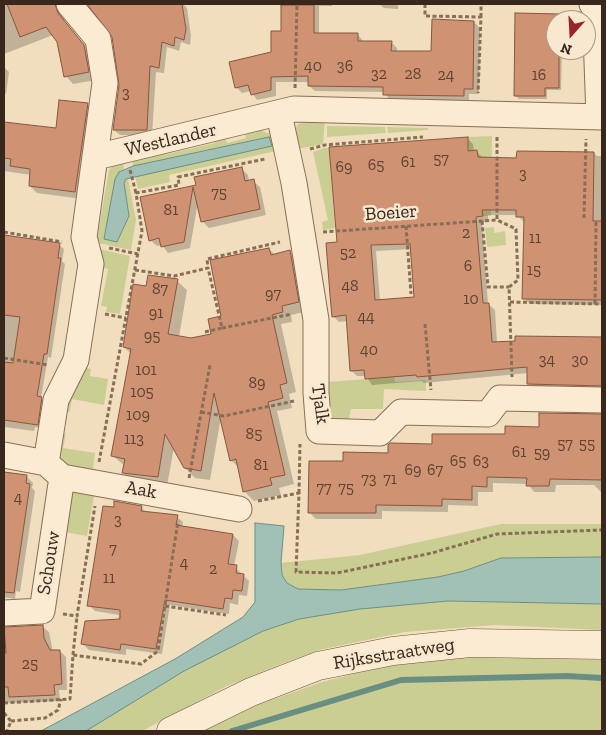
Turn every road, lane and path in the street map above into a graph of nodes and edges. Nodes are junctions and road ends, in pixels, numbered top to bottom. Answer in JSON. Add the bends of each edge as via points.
{"nodes":[{"id":1,"x":69,"y":4,"type":"edge"},
{"id":2,"x":297,"y":4,"type":"edge"},
{"id":3,"x":425,"y":4,"type":"edge"},
{"id":4,"x":481,"y":4,"type":"edge"},
{"id":5,"x":592,"y":4,"type":"edge"},
{"id":6,"x":481,"y":17,"type":"junction"},
{"id":7,"x":287,"y":112,"type":"junction"},
{"id":8,"x":488,"y":114,"type":"junction"},
{"id":9,"x":596,"y":117,"type":"edge"},
{"id":10,"x":430,"y":136,"type":"dead end"},
{"id":11,"x":288,"y":155,"type":"junction"},
{"id":12,"x":96,"y":157,"type":"junction"},
{"id":13,"x":132,"y":179,"type":"dead end"},
{"id":14,"x":136,"y":193,"type":"junction"},
{"id":15,"x":584,"y":218,"type":"dead end"},
{"id":16,"x":497,"y":220,"type":"junction"},
{"id":17,"x":482,"y":221,"type":"junction"},
{"id":18,"x":596,"y":222,"type":"dead end"},
{"id":19,"x":406,"y":226,"type":"junction"},
{"id":20,"x":4,"y":232,"type":"edge"},
{"id":21,"x":302,"y":235,"type":"junction"},
{"id":22,"x":84,"y":236,"type":"junction"},
{"id":23,"x":208,"y":268,"type":"junction"},
{"id":24,"x":135,"y":270,"type":"junction"},
{"id":25,"x":509,"y":287,"type":"junction"},
{"id":26,"x":411,"y":294,"type":"dead end"},
{"id":27,"x":510,"y":302,"type":"junction"},
{"id":28,"x":595,"y":304,"type":"junction"},
{"id":29,"x":602,"y":304,"type":"edge"},
{"id":30,"x":314,"y":309,"type":"junction"},
{"id":31,"x":425,"y":324,"type":"dead end"},
{"id":32,"x":222,"y":328,"type":"junction"},
{"id":33,"x":204,"y":332,"type":"dead end"},
{"id":34,"x":4,"y":358,"type":"edge"},
{"id":35,"x":210,"y":365,"type":"dead end"},
{"id":36,"x":66,"y":380,"type":"junction"},
{"id":37,"x":316,"y":396,"type":"junction"},
{"id":38,"x":513,"y":398,"type":"junction"},
{"id":39,"x":602,"y":400,"type":"edge"},
{"id":40,"x":201,"y":412,"type":"junction"},
{"id":41,"x":433,"y":413,"type":"junction"},
{"id":42,"x":320,"y":432,"type":"junction"},
{"id":43,"x":4,"y":455,"type":"edge"},
{"id":44,"x":54,"y":470,"type":"junction"},
{"id":45,"x":97,"y":483,"type":"junction"},
{"id":46,"x":299,"y":493,"type":"junction"},
{"id":47,"x":184,"y":497,"type":"junction"},
{"id":48,"x":239,"y":509,"type":"joint"},
{"id":49,"x":602,"y":530,"type":"edge"},
{"id":50,"x":165,"y":606,"type":"junction"},
{"id":51,"x":42,"y":611,"type":"junction"},
{"id":52,"x":4,"y":613,"type":"edge"},
{"id":53,"x":226,"y":615,"type":"dead end"},
{"id":54,"x":77,"y":616,"type":"junction"},
{"id":55,"x":602,"y":645,"type":"edge"},
{"id":56,"x":73,"y":655,"type":"junction"},
{"id":57,"x":61,"y":699,"type":"junction"},
{"id":58,"x":4,"y":703,"type":"edge"},
{"id":59,"x":4,"y":713,"type":"edge"},
{"id":60,"x":11,"y":721,"type":"junction"},
{"id":61,"x":8,"y":731,"type":"edge"},
{"id":62,"x":171,"y":731,"type":"edge"}],
"edges":[{"from":1,"to":12,"type":"street","via":[[98,39],[105,83]]},
{"from":2,"to":7,"type":"path"},
{"from":3,"to":6,"type":"path","via":[[425,16]]},
{"from":4,"to":6,"type":"path"},
{"from":5,"to":9,"type":"street","via":[[596,6]]},
{"from":6,"to":8,"type":"path"},
{"from":7,"to":8,"type":"street","name":"Westlander"},
{"from":7,"to":11,"type":"street","name":"Tjalk"},
{"from":7,"to":12,"type":"street","name":"Westlander"},
{"from":8,"to":9,"type":"street","name":"Westlander"},
{"from":8,"to":16,"type":"path"},
{"from":9,"to":15,"type":"path"},
{"from":10,"to":11,"type":"path","via":[[325,145]]},
{"from":11,"to":14,"type":"path","via":[[178,177],[179,185]]},
{"from":11,"to":21,"type":"street","name":"Tjalk"},
{"from":12,"to":22,"type":"street"},
{"from":13,"to":14,"type":"path"},
{"from":14,"to":24,"type":"path","via":[[142,231]]},
{"from":16,"to":17,"type":"path","name":"Boeier"},
{"from":16,"to":25,"type":"path","via":[[516,230],[518,280]]},
{"from":17,"to":19,"type":"path","name":"Boeier"},
{"from":17,"to":25,"type":"path","via":[[488,287]]},
{"from":18,"to":28,"type":"path"},
{"from":19,"to":21,"type":"path","name":"Boeier"},
{"from":19,"to":26,"type":"path"},
{"from":20,"to":22,"type":"path","via":[[69,243],[70,235]]},
{"from":21,"to":23,"type":"path","name":"Boeier","via":[[207,259]]},
{"from":21,"to":30,"type":"street","name":"Tjalk"},
{"from":22,"to":36,"type":"street","via":[[92,264],[76,360]]},
{"from":23,"to":24,"type":"path","via":[[174,276]]},
{"from":23,"to":32,"type":"path"},
{"from":24,"to":45,"type":"path"},
{"from":25,"to":27,"type":"path"},
{"from":27,"to":28,"type":"path"},
{"from":27,"to":38,"type":"path"},
{"from":28,"to":29,"type":"path"},
{"from":30,"to":32,"type":"path"},
{"from":30,"to":37,"type":"street","name":"Tjalk"},
{"from":31,"to":41,"type":"path"},
{"from":32,"to":33,"type":"path"},
{"from":34,"to":36,"type":"path","via":[[50,365],[49,377]]},
{"from":35,"to":40,"type":"path"},
{"from":36,"to":44,"type":"street","via":[[56,400]]},
{"from":37,"to":40,"type":"path","via":[[224,416]]},
{"from":37,"to":42,"type":"street","name":"Tjalk"},
{"from":38,"to":39,"type":"street","name":"Tjalk"},
{"from":38,"to":41,"type":"street","name":"Tjalk","via":[[500,398],[488,414]]},
{"from":40,"to":47,"type":"path"},
{"from":41,"to":42,"type":"street","name":"Tjalk","via":[[401,412],[380,433]]},
{"from":42,"to":46,"type":"path","via":[[300,438]]},
{"from":43,"to":44,"type":"street"},
{"from":44,"to":45,"type":"street","name":"Aak"},
{"from":44,"to":51,"type":"street","name":"Schouw"},
{"from":45,"to":47,"type":"street","name":"Aak"},
{"from":45,"to":54,"type":"path"},
{"from":46,"to":48,"type":"path","via":[[256,501]]},
{"from":46,"to":49,"type":"path","via":[[296,572],[345,571],[432,553],[497,534]]},
{"from":47,"to":48,"type":"street","name":"Aak"},
{"from":47,"to":50,"type":"path"},
{"from":50,"to":53,"type":"path"},
{"from":50,"to":56,"type":"path","via":[[158,651],[141,664]]},
{"from":51,"to":52,"type":"street","name":"Schouw"},
{"from":51,"to":54,"type":"path"},
{"from":54,"to":56,"type":"path"},
{"from":55,"to":62,"type":"main road","name":"Rijksstraatweg","via":[[470,643],[393,651],[318,666],[251,692]]},
{"from":56,"to":57,"type":"path","via":[[70,699]]},
{"from":57,"to":58,"type":"path"},
{"from":57,"to":60,"type":"path","via":[[58,710],[45,718]]},
{"from":59,"to":60,"type":"path"},
{"from":60,"to":61,"type":"path"}]}
